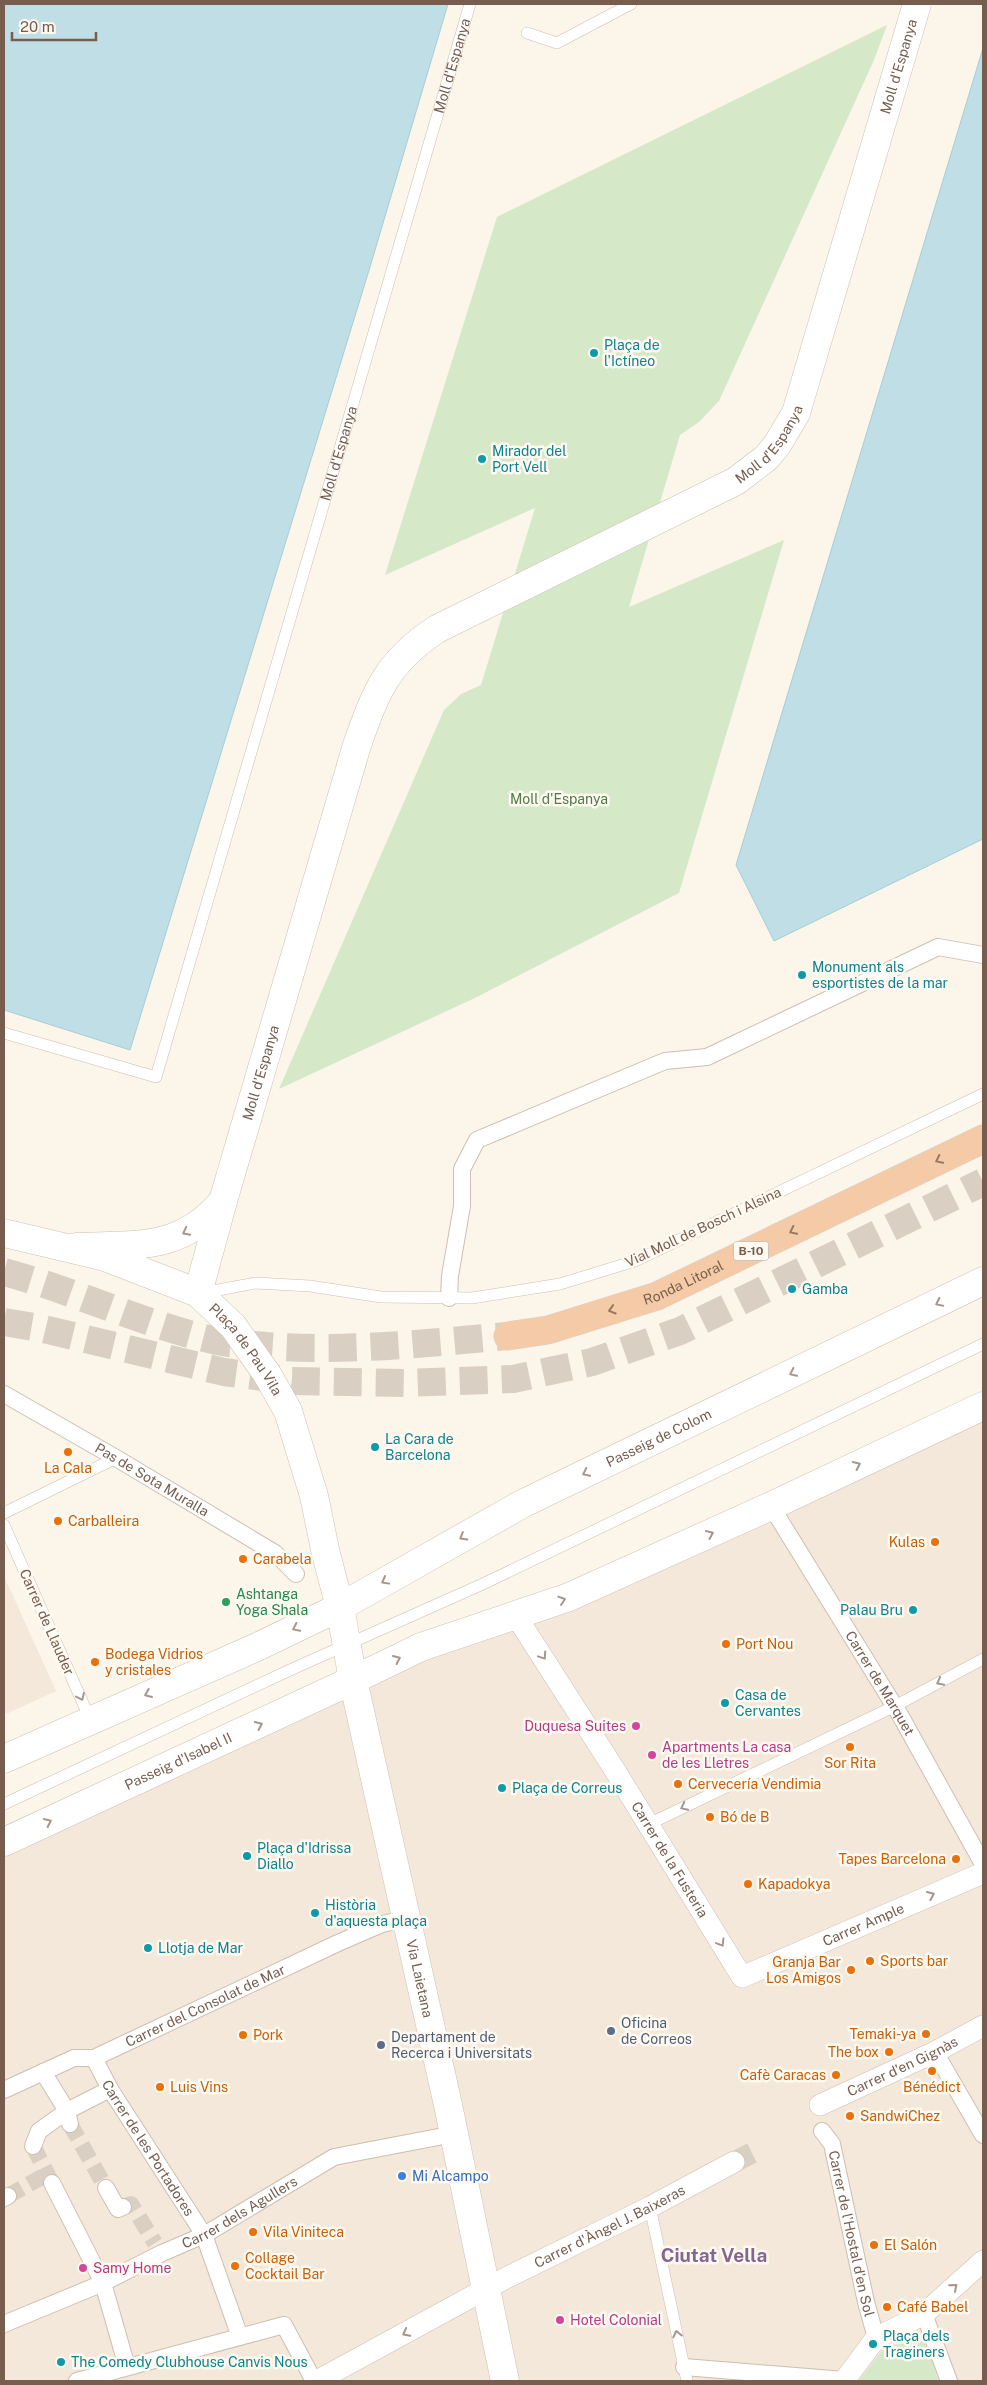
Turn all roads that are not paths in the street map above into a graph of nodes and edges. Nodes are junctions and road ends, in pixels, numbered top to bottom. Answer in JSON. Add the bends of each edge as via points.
{"nodes":[{"id":1,"x":470,"y":4,"type":"edge"},
{"id":2,"x":632,"y":4,"type":"edge"},
{"id":3,"x":917,"y":4,"type":"edge"},
{"id":4,"x":527,"y":33,"type":"dead end"},
{"id":5,"x":983,"y":955,"type":"edge"},
{"id":6,"x":4,"y":1033,"type":"edge"},
{"id":7,"x":983,"y":1094,"type":"edge"},
{"id":8,"x":983,"y":1139,"type":"edge"},
{"id":9,"x":223,"y":1202,"type":"junction"},
{"id":10,"x":4,"y":1233,"type":"edge"},
{"id":11,"x":69,"y":1247,"type":"junction"},
{"id":12,"x":983,"y":1281,"type":"edge"},
{"id":13,"x":198,"y":1294,"type":"junction"},
{"id":14,"x":449,"y":1298,"type":"junction"},
{"id":15,"x":508,"y":1336,"type":"tunnel mouth"},
{"id":16,"x":983,"y":1344,"type":"edge"},
{"id":17,"x":4,"y":1394,"type":"edge"},
{"id":18,"x":983,"y":1406,"type":"edge"},
{"id":19,"x":116,"y":1458,"type":"junction"},
{"id":20,"x":771,"y":1506,"type":"junction"},
{"id":21,"x":4,"y":1513,"type":"edge"},
{"id":22,"x":4,"y":1525,"type":"edge"},
{"id":23,"x":296,"y":1574,"type":"dead end"},
{"id":24,"x":340,"y":1607,"type":"junction"},
{"id":25,"x":516,"y":1616,"type":"junction"},
{"id":26,"x":348,"y":1644,"type":"junction"},
{"id":27,"x":983,"y":1659,"type":"edge"},
{"id":28,"x":354,"y":1680,"type":"junction"},
{"id":29,"x":895,"y":1706,"type":"junction"},
{"id":30,"x":90,"y":1719,"type":"junction"},
{"id":31,"x":4,"y":1759,"type":"edge"},
{"id":32,"x":4,"y":1804,"type":"edge"},
{"id":33,"x":649,"y":1824,"type":"junction"},
{"id":34,"x":4,"y":1842,"type":"edge"},
{"id":35,"x":983,"y":1864,"type":"edge"},
{"id":36,"x":983,"y":1873,"type":"edge"},
{"id":37,"x":406,"y":1919,"type":"junction"},
{"id":38,"x":742,"y":1977,"type":"joint"},
{"id":39,"x":983,"y":2026,"type":"edge"},
{"id":40,"x":935,"y":2052,"type":"junction"},
{"id":41,"x":94,"y":2058,"type":"junction"},
{"id":42,"x":43,"y":2072,"type":"junction"},
{"id":43,"x":110,"y":2089,"type":"junction"},
{"id":44,"x":4,"y":2090,"type":"edge"},
{"id":45,"x":820,"y":2105,"type":"dead end"},
{"id":46,"x":68,"y":2118,"type":"junction"},
{"id":47,"x":822,"y":2131,"type":"dead end"},
{"id":48,"x":454,"y":2134,"type":"junction"},
{"id":49,"x":983,"y":2135,"type":"edge"},
{"id":50,"x":33,"y":2146,"type":"dead end"},
{"id":51,"x":734,"y":2162,"type":"tunnel mouth"},
{"id":52,"x":52,"y":2183,"type":"tunnel mouth"},
{"id":53,"x":106,"y":2188,"type":"tunnel mouth"},
{"id":54,"x":122,"y":2207,"type":"tunnel mouth"},
{"id":55,"x":650,"y":2207,"type":"junction"},
{"id":56,"x":204,"y":2235,"type":"junction"},
{"id":57,"x":983,"y":2261,"type":"edge"},
{"id":58,"x":103,"y":2283,"type":"junction"},
{"id":59,"x":486,"y":2289,"type":"junction"},
{"id":60,"x":924,"y":2314,"type":"junction"},
{"id":61,"x":4,"y":2324,"type":"edge"},
{"id":62,"x":240,"y":2337,"type":"junction"},
{"id":63,"x":876,"y":2338,"type":"junction"},
{"id":64,"x":127,"y":2367,"type":"junction"},
{"id":65,"x":685,"y":2374,"type":"edge"},
{"id":66,"x":77,"y":2381,"type":"edge"},
{"id":67,"x":315,"y":2381,"type":"edge"},
{"id":68,"x":505,"y":2381,"type":"edge"},
{"id":69,"x":844,"y":2381,"type":"edge"},
{"id":70,"x":949,"y":2381,"type":"edge"}],
"edges":[{"from":1,"to":6,"type":"lane","name":"Moll d'Espanya","via":[[156,1078]]},
{"from":2,"to":4,"type":"lane","via":[[557,43]]},
{"from":3,"to":9,"type":"main road","name":"Moll d'Espanya","via":[[812,363],[796,413],[778,445],[736,481],[437,629],[404,653],[381,685],[357,745]]},
{"from":5,"to":14,"type":"street","via":[[938,947],[707,1057],[665,1061],[477,1140],[462,1169],[462,1206]]},
{"from":7,"to":14,"type":"lane","name":"Vial Moll de Bosch i Alsina","via":[[635,1261],[560,1284],[472,1298]]},
{"from":8,"to":15,"type":"highway","name":"Ronda Litoral","number":"B-10","one_way":true,"via":[[657,1296],[548,1330]]},
{"from":9,"to":11,"type":"main road","one_way":true,"via":[[189,1232],[171,1240]]},
{"from":9,"to":13,"type":"main road","name":"Moll d'Espanya"},
{"from":10,"to":11,"type":"main road","name":"Plaça de Pau Vila"},
{"from":11,"to":13,"type":"main road","name":"Plaça de Pau Vila","via":[[105,1257]]},
{"from":12,"to":24,"type":"main road","name":"Passeig de Colom","one_way":true,"via":[[522,1504]]},
{"from":13,"to":14,"type":"lane","name":"Vial Moll de Bosch i Alsina","via":[[256,1283],[310,1286],[381,1297]]},
{"from":13,"to":24,"type":"main road","name":"Plaça de Pau Vila","via":[[233,1326],[288,1411],[314,1496]]},
{"from":16,"to":26,"type":"lane","via":[[485,1583]]},
{"from":17,"to":19,"type":"street","name":"Pas de Sota Muralla"},
{"from":20,"to":18,"type":"main road","one_way":true},
{"from":19,"to":21,"type":"lane"},
{"from":19,"to":23,"type":"street","name":"Pas de Sota Muralla","via":[[275,1553]]},
{"from":25,"to":20,"type":"main road","one_way":true,"via":[[569,1598]]},
{"from":20,"to":29,"type":"street","name":"Carrer de Marquet"},
{"from":22,"to":30,"type":"lane","name":"Carrer de Llauder","one_way":true},
{"from":24,"to":26,"type":"main road","name":"Via Laietana"},
{"from":24,"to":30,"type":"main road","one_way":true,"via":[[257,1647]]},
{"from":28,"to":25,"type":"main road","one_way":true,"via":[[421,1647]]},
{"from":25,"to":33,"type":"street","name":"Carrer de la Fusteria","one_way":true},
{"from":26,"to":28,"type":"main road","name":"Via Laietana"},
{"from":26,"to":32,"type":"lane"},
{"from":27,"to":29,"type":"lane","one_way":true},
{"from":34,"to":28,"type":"main road","name":"Passeig d'Isabel II","one_way":true},
{"from":28,"to":37,"type":"main road","name":"Via Laietana"},
{"from":29,"to":33,"type":"lane","one_way":true},
{"from":29,"to":35,"type":"street","name":"Carrer de Marquet"},
{"from":30,"to":31,"type":"main road"},
{"from":33,"to":38,"type":"street","name":"Carrer de la Fusteria","one_way":true},
{"from":38,"to":36,"type":"street","name":"Carrer Ample","one_way":true},
{"from":37,"to":41,"type":"street","name":"Carrer del Consolat de Mar","via":[[382,1924],[338,1943]]},
{"from":37,"to":48,"type":"main road","name":"Via Laietana"},
{"from":39,"to":40,"type":"street","name":"Carrer d'en Gignàs"},
{"from":40,"to":45,"type":"street","name":"Carrer d'en Gignàs"},
{"from":40,"to":49,"type":"street"},
{"from":41,"to":42,"type":"street","name":"Carrer del Consolat de Mar","via":[[74,2058]]},
{"from":41,"to":43,"type":"street","name":"Carrer de les Portadores"},
{"from":42,"to":44,"type":"street","name":"Carrer del Consolat de Mar"},
{"from":42,"to":46,"type":"street"},
{"from":43,"to":46,"type":"street"},
{"from":43,"to":56,"type":"street","name":"Carrer de les Portadores"},
{"from":46,"to":50,"type":"street","via":[[39,2132]]},
{"from":47,"to":63,"type":"street","name":"Carrer de l'Hostal d'en Sol","via":[[832,2144]]},
{"from":48,"to":56,"type":"street","name":"Carrer dels Agullers","via":[[334,2157]]},
{"from":48,"to":59,"type":"main road","name":"Via Laietana"},
{"from":51,"to":55,"type":"street","name":"Carrer d'Àngel J. Baixeras"},
{"from":52,"to":58,"type":"street"},
{"from":53,"to":54,"type":"street","via":[[118,2209]]},
{"from":55,"to":59,"type":"street","name":"Carrer d'Àngel J. Baixeras"},
{"from":65,"to":55,"type":"lane","one_way":true},
{"from":56,"to":58,"type":"street","name":"Carrer dels Agullers","via":[[158,2248]]},
{"from":56,"to":62,"type":"street","name":"Carrer de les Portadores"},
{"from":60,"to":57,"type":"street","one_way":true},
{"from":58,"to":61,"type":"street","name":"Carrer dels Agullers"},
{"from":58,"to":64,"type":"street"},
{"from":59,"to":67,"type":"street","name":"Carrer d'Àngel J. Baixeras","one_way":true},
{"from":59,"to":68,"type":"main road","name":"Via Laietana"},
{"from":60,"to":63,"type":"street"},
{"from":60,"to":70,"type":"street"},
{"from":62,"to":64,"type":"street"},
{"from":62,"to":67,"type":"street","via":[[284,2324]]},
{"from":63,"to":69,"type":"street"},
{"from":64,"to":66,"type":"street"},
{"from":65,"to":69,"type":"street"}]}
